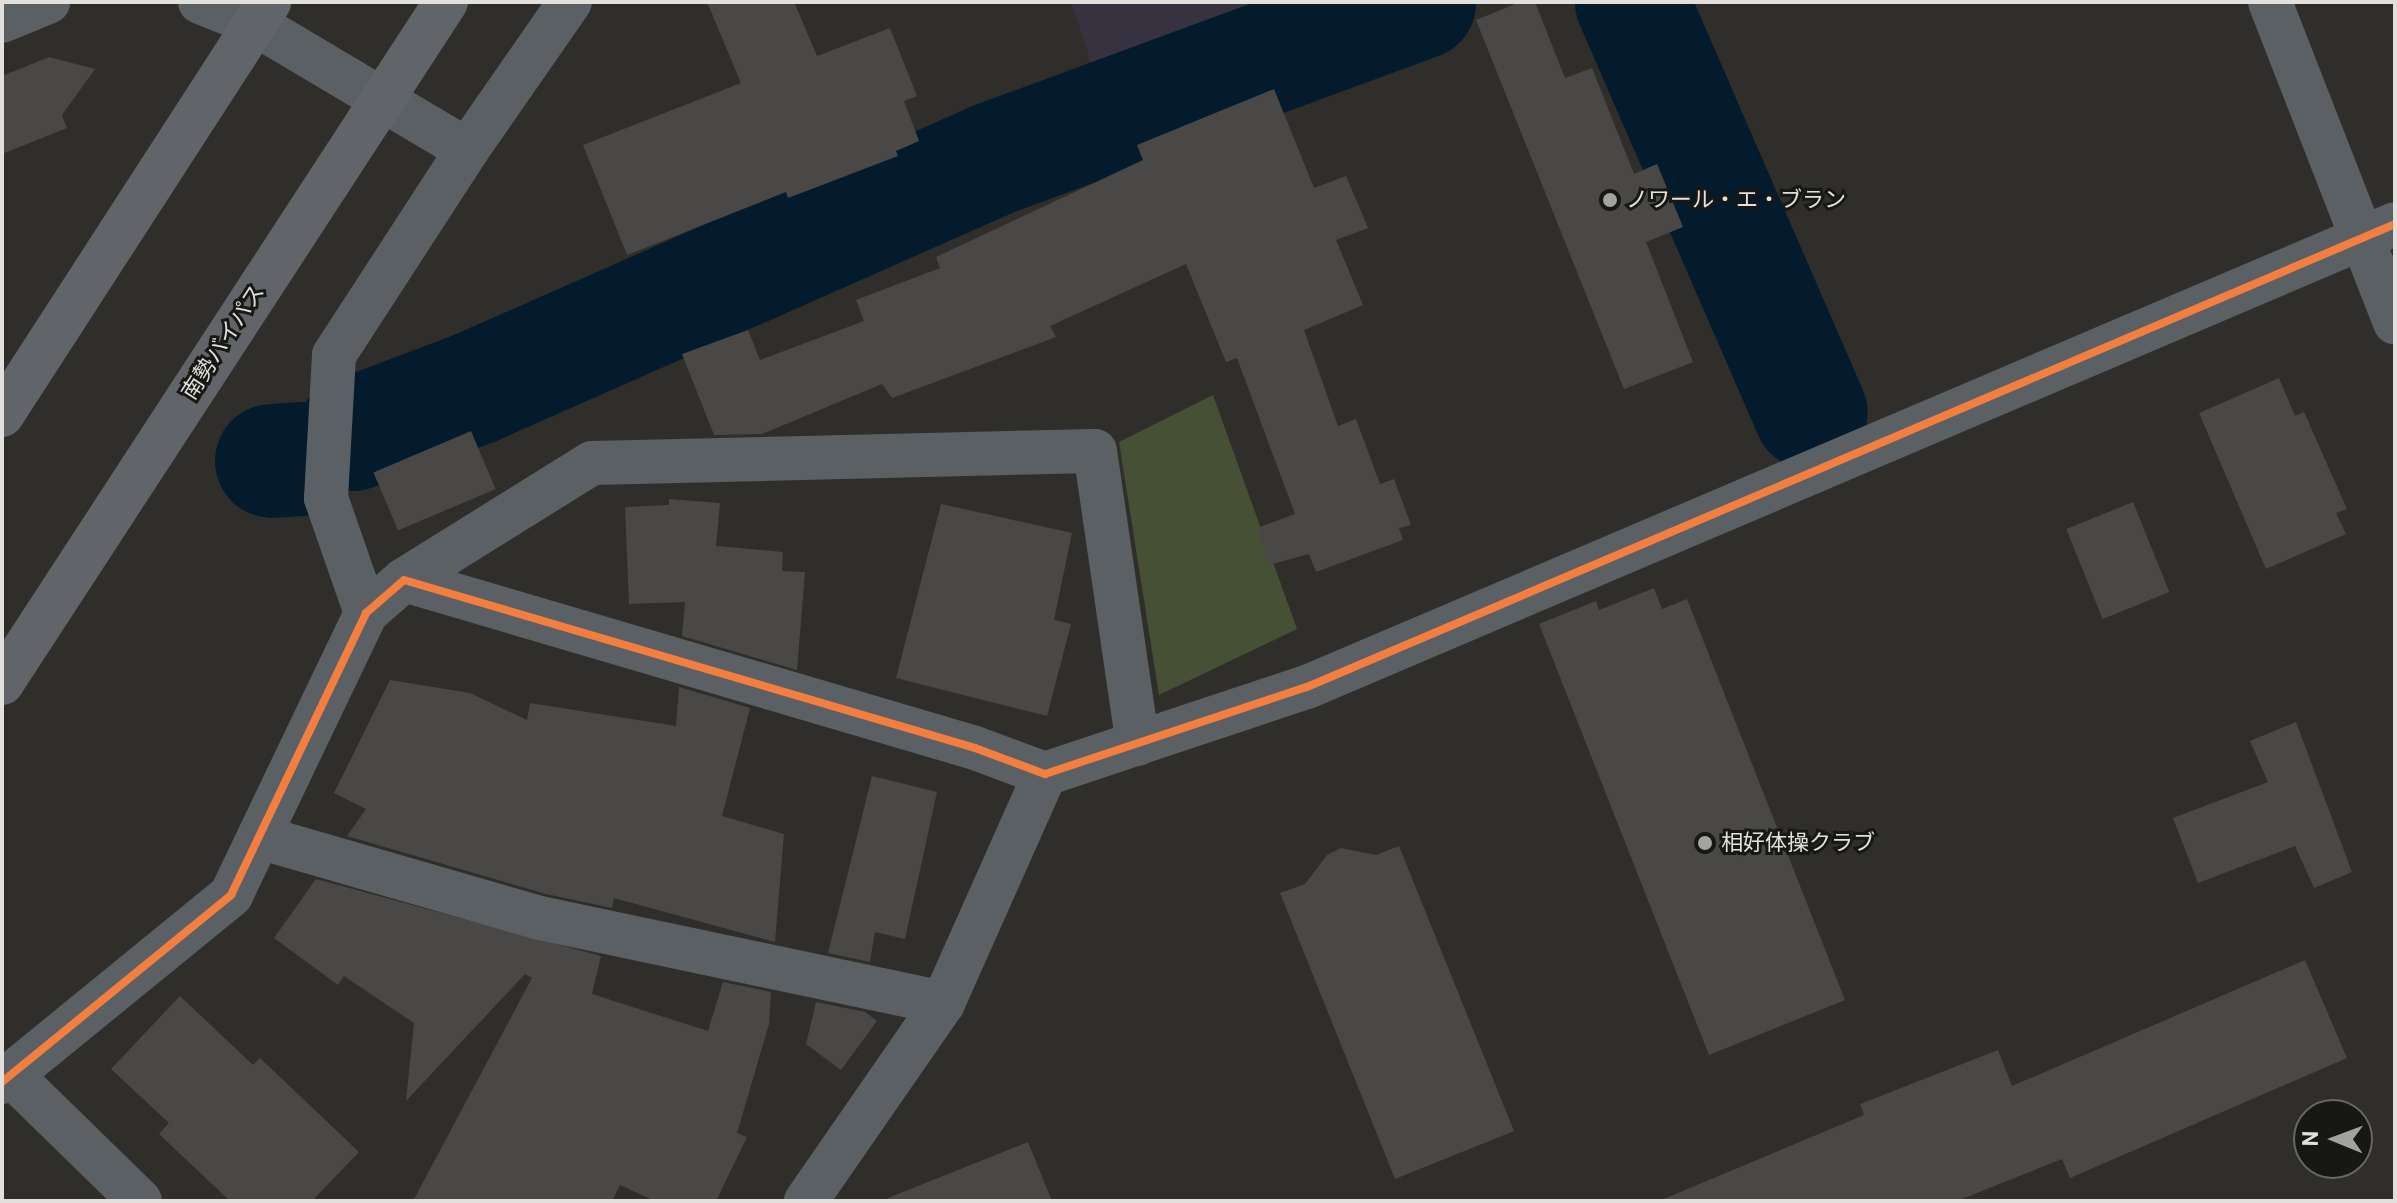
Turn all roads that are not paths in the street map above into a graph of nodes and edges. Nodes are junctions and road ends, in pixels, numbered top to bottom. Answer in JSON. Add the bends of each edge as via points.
{"nodes":[{"id":1,"x":48,"y":2,"type":"edge"},
{"id":2,"x":200,"y":2,"type":"edge"},
{"id":3,"x":446,"y":2,"type":"edge"},
{"id":4,"x":570,"y":2,"type":"edge"},
{"id":5,"x":2270,"y":2,"type":"edge"},
{"id":6,"x":262,"y":13,"type":"edge"},
{"id":7,"x":2,"y":21,"type":"edge"},
{"id":8,"x":379,"y":100,"type":"junction"},
{"id":9,"x":467,"y":150,"type":"junction"},
{"id":10,"x":2379,"y":231,"type":"edge"},
{"id":11,"x":2395,"y":323,"type":"edge"},
{"id":12,"x":2,"y":415,"type":"edge"},
{"id":13,"x":404,"y":580,"type":"junction"},
{"id":14,"x":366,"y":613,"type":"junction"},
{"id":15,"x":2,"y":683,"type":"edge"},
{"id":16,"x":1138,"y":744,"type":"junction"},
{"id":17,"x":1045,"y":774,"type":"junction"},
{"id":18,"x":259,"y":837,"type":"junction"},
{"id":19,"x":943,"y":1003,"type":"junction"},
{"id":20,"x":6,"y":1078,"type":"edge"},
{"id":21,"x":140,"y":1201,"type":"edge"},
{"id":22,"x":806,"y":1201,"type":"edge"}],
"edges":[{"from":1,"to":7,"type":"street"},
{"from":2,"to":6,"type":"street"},
{"from":3,"to":8,"type":"highway","name":"南勢バイパス"},
{"from":4,"to":9,"type":"street"},
{"from":5,"to":10,"type":"street"},
{"from":6,"to":8,"type":"street"},
{"from":6,"to":12,"type":"highway"},
{"from":8,"to":9,"type":"street"},
{"from":8,"to":15,"type":"highway","name":"南勢バイパス"},
{"from":9,"to":14,"type":"street","via":[[334,355],[326,498]]},
{"from":10,"to":11,"type":"street"},
{"from":10,"to":16,"type":"street","via":[[1307,687]]},
{"from":13,"to":14,"type":"street"},
{"from":13,"to":16,"type":"street","via":[[592,463],[1095,451]]},
{"from":13,"to":17,"type":"street","via":[[975,748]]},
{"from":14,"to":18,"type":"street"},
{"from":16,"to":17,"type":"street"},
{"from":17,"to":19,"type":"street"},
{"from":18,"to":19,"type":"street","via":[[540,918]]},
{"from":18,"to":20,"type":"street","via":[[231,895]]},
{"from":19,"to":22,"type":"street"},
{"from":20,"to":21,"type":"street"}]}
